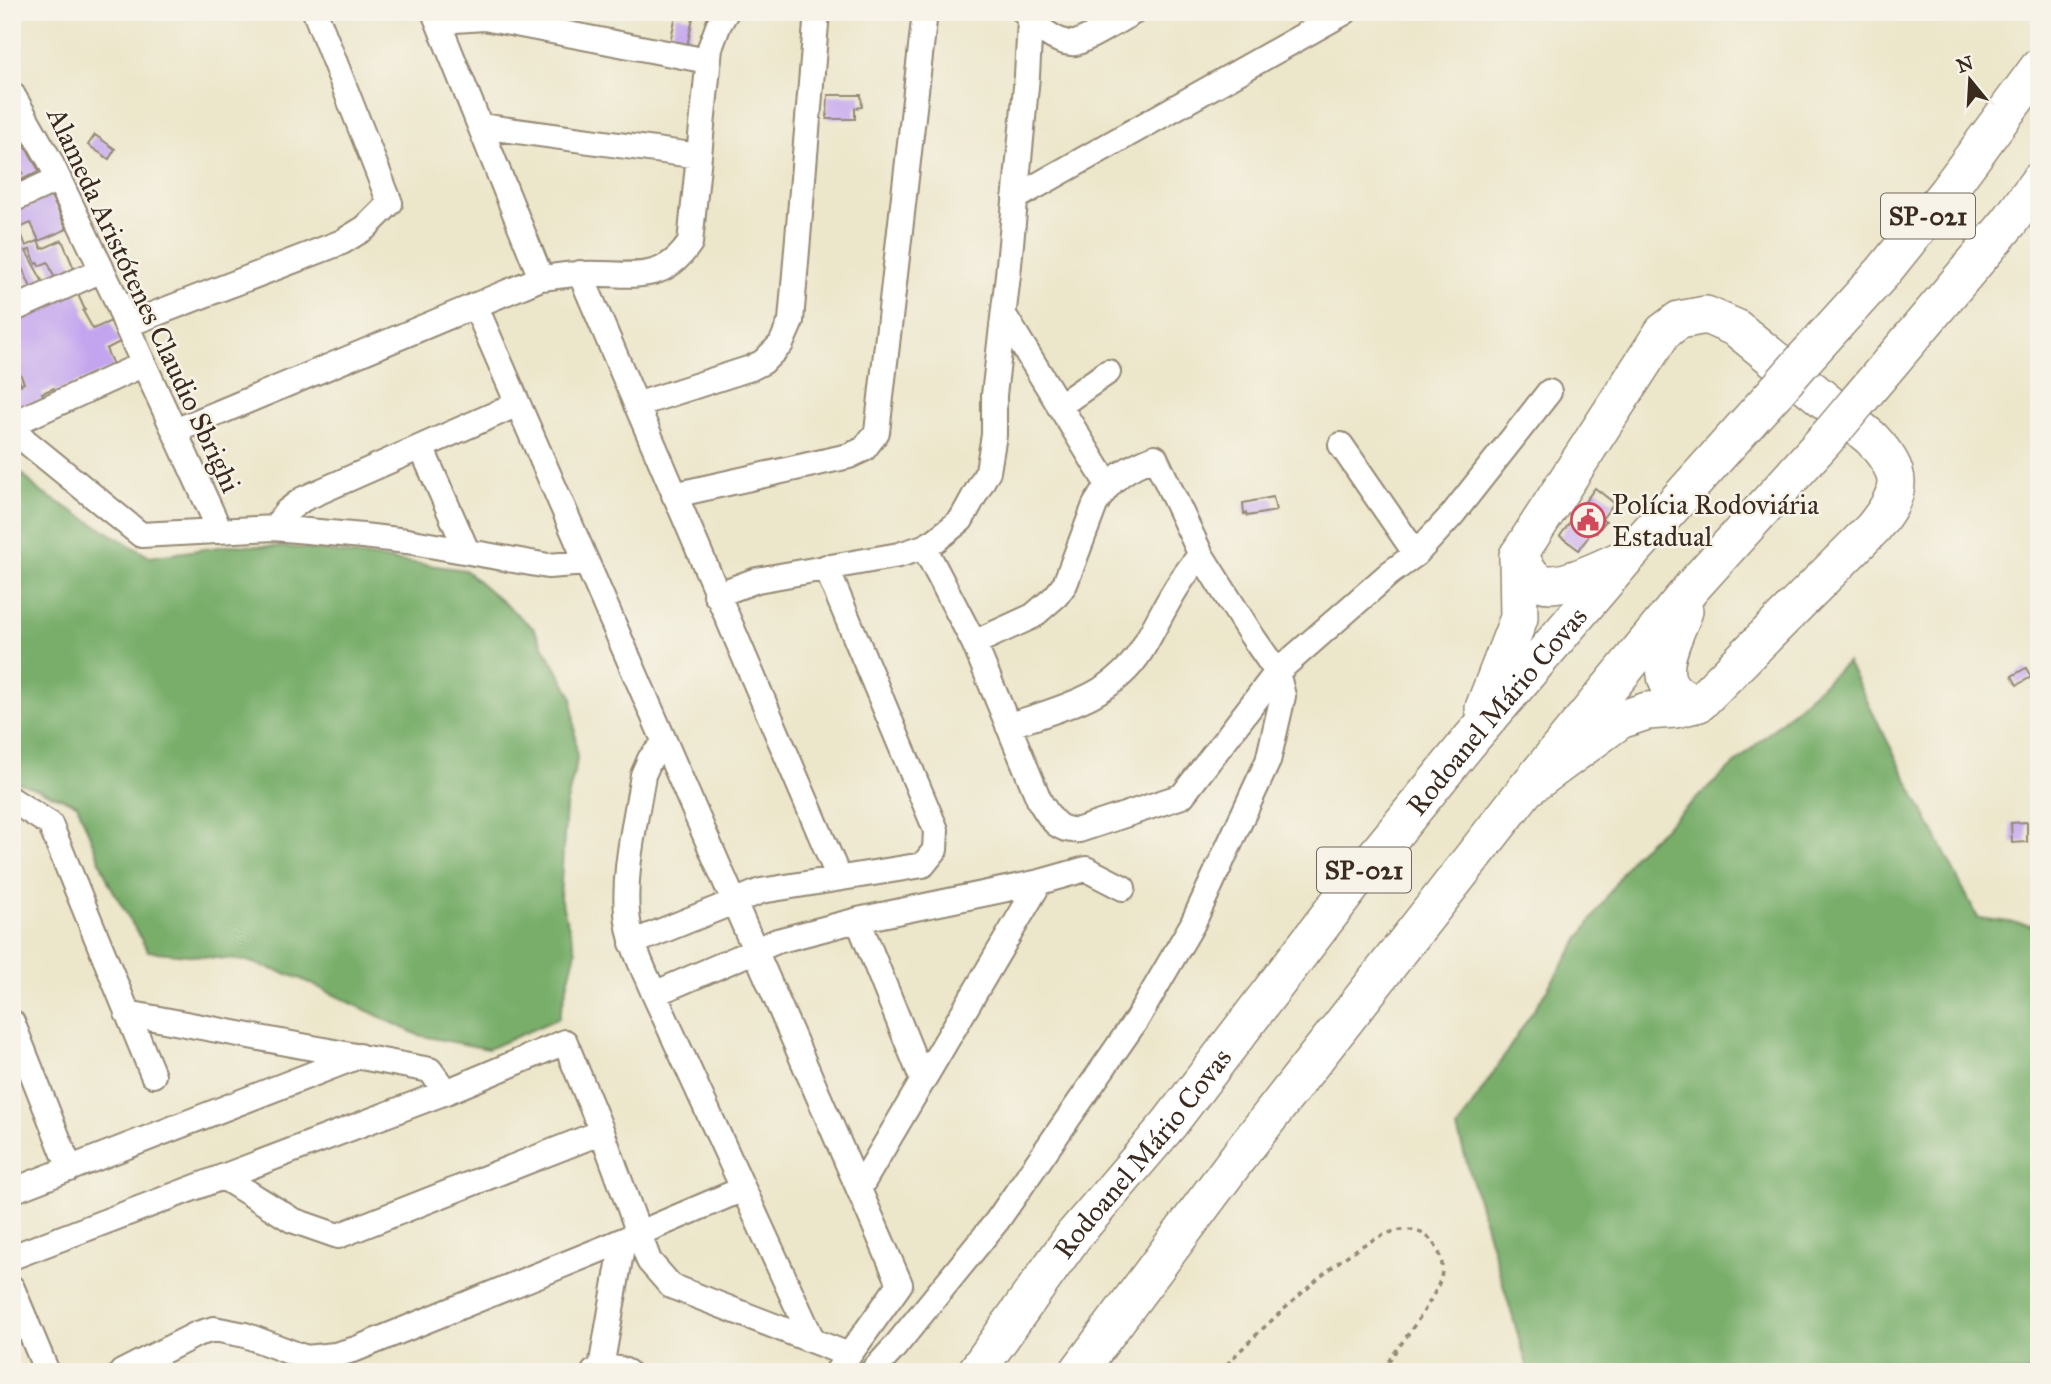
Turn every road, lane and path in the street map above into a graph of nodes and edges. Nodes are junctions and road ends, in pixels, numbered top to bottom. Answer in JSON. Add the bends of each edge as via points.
{"nodes":[{"id":1,"x":315,"y":12,"type":"edge"},
{"id":2,"x":726,"y":12,"type":"edge"},
{"id":3,"x":817,"y":12,"type":"edge"},
{"id":4,"x":925,"y":12,"type":"edge"},
{"id":5,"x":1134,"y":12,"type":"edge"},
{"id":6,"x":1330,"y":15,"type":"edge"},
{"id":7,"x":1027,"y":16,"type":"edge"},
{"id":8,"x":437,"y":18,"type":"edge"},
{"id":9,"x":708,"y":61,"type":"junction"},
{"id":10,"x":2039,"y":67,"type":"edge"},
{"id":11,"x":12,"y":94,"type":"edge"},
{"id":12,"x":480,"y":126,"type":"junction"},
{"id":13,"x":699,"y":156,"type":"junction"},
{"id":14,"x":58,"y":179,"type":"junction"},
{"id":15,"x":2039,"y":181,"type":"edge"},
{"id":16,"x":1015,"y":198,"type":"junction"},
{"id":17,"x":12,"y":200,"type":"edge"},
{"id":18,"x":102,"y":270,"type":"junction"},
{"id":19,"x":580,"y":274,"type":"junction"},
{"id":20,"x":541,"y":278,"type":"junction"},
{"id":21,"x":475,"y":305,"type":"junction"},
{"id":22,"x":12,"y":310,"type":"edge"},
{"id":23,"x":1003,"y":315,"type":"junction"},
{"id":24,"x":126,"y":325,"type":"junction"},
{"id":25,"x":144,"y":364,"type":"junction"},
{"id":26,"x":1108,"y":372,"type":"dead end"},
{"id":27,"x":1549,"y":392,"type":"dead end"},
{"id":28,"x":518,"y":404,"type":"junction"},
{"id":29,"x":636,"y":405,"type":"junction"},
{"id":30,"x":1059,"y":406,"type":"junction"},
{"id":31,"x":12,"y":424,"type":"edge"},
{"id":32,"x":12,"y":430,"type":"edge"},
{"id":33,"x":176,"y":431,"type":"junction"},
{"id":34,"x":1342,"y":445,"type":"dead end"},
{"id":35,"x":421,"y":447,"type":"junction"},
{"id":36,"x":1108,"y":485,"type":"junction"},
{"id":37,"x":674,"y":495,"type":"junction"},
{"id":38,"x":274,"y":528,"type":"junction"},
{"id":39,"x":220,"y":531,"type":"junction"},
{"id":40,"x":924,"y":547,"type":"junction"},
{"id":41,"x":467,"y":551,"type":"junction"},
{"id":42,"x":1416,"y":554,"type":"junction"},
{"id":43,"x":1200,"y":555,"type":"junction"},
{"id":44,"x":1518,"y":556,"type":"junction"},
{"id":45,"x":1625,"y":559,"type":"junction"},
{"id":46,"x":587,"y":563,"type":"junction"},
{"id":47,"x":826,"y":567,"type":"junction"},
{"id":48,"x":1693,"y":586,"type":"junction"},
{"id":49,"x":716,"y":594,"type":"junction"},
{"id":50,"x":974,"y":643,"type":"junction"},
{"id":51,"x":1277,"y":672,"type":"junction"},
{"id":52,"x":1699,"y":703,"type":"junction"},
{"id":53,"x":1008,"y":726,"type":"junction"},
{"id":54,"x":1471,"y":739,"type":"junction"},
{"id":55,"x":665,"y":743,"type":"junction"},
{"id":56,"x":1526,"y":789,"type":"junction"},
{"id":57,"x":12,"y":800,"type":"edge"},
{"id":58,"x":839,"y":878,"type":"junction"},
{"id":59,"x":1040,"y":882,"type":"junction"},
{"id":60,"x":1123,"y":888,"type":"dead end"},
{"id":61,"x":734,"y":901,"type":"junction"},
{"id":62,"x":858,"y":920,"type":"junction"},
{"id":63,"x":632,"y":943,"type":"junction"},
{"id":64,"x":755,"y":950,"type":"junction"},
{"id":65,"x":654,"y":994,"type":"junction"},
{"id":66,"x":127,"y":1013,"type":"junction"},
{"id":67,"x":12,"y":1022,"type":"edge"},
{"id":68,"x":359,"y":1056,"type":"junction"},
{"id":69,"x":153,"y":1075,"type":"dead end"},
{"id":70,"x":923,"y":1081,"type":"junction"},
{"id":71,"x":446,"y":1092,"type":"junction"},
{"id":72,"x":602,"y":1132,"type":"junction"},
{"id":73,"x":70,"y":1168,"type":"junction"},
{"id":74,"x":223,"y":1177,"type":"junction"},
{"id":75,"x":743,"y":1189,"type":"junction"},
{"id":76,"x":859,"y":1189,"type":"junction"},
{"id":77,"x":12,"y":1191,"type":"edge"},
{"id":78,"x":631,"y":1237,"type":"junction"},
{"id":79,"x":12,"y":1257,"type":"edge"},
{"id":80,"x":12,"y":1288,"type":"edge"},
{"id":81,"x":813,"y":1341,"type":"junction"},
{"id":82,"x":843,"y":1363,"type":"edge"},
{"id":83,"x":597,"y":1370,"type":"edge"},
{"id":84,"x":47,"y":1372,"type":"edge"},
{"id":85,"x":122,"y":1372,"type":"edge"},
{"id":86,"x":627,"y":1372,"type":"edge"},
{"id":87,"x":872,"y":1372,"type":"edge"},
{"id":88,"x":976,"y":1372,"type":"edge"},
{"id":89,"x":1078,"y":1372,"type":"edge"},
{"id":90,"x":1220,"y":1372,"type":"edge"},
{"id":91,"x":1381,"y":1372,"type":"edge"}],
"edges":[{"from":1,"to":24,"type":"street","via":[[390,203],[365,228],[342,242]]},
{"from":2,"to":9,"type":"street"},
{"from":3,"to":29,"type":"street","via":[[787,333],[773,354],[751,368]]},
{"from":4,"to":37,"type":"street","via":[[879,426],[874,438],[849,456]]},
{"from":5,"to":7,"type":"street","via":[[1076,43],[1060,41]]},
{"from":6,"to":16,"type":"street"},
{"from":7,"to":16,"type":"street"},
{"from":8,"to":9,"type":"street","via":[[484,18]]},
{"from":8,"to":12,"type":"street"},
{"from":9,"to":13,"type":"street"},
{"from":10,"to":45,"type":"highway","name":"Rodoanel Mário Covas","number":"SP-021","bridge":true,"via":[[1882,273]]},
{"from":11,"to":14,"type":"street","name":"Alameda Aristótenes Claudio Sbrighi"},
{"from":12,"to":13,"type":"street"},
{"from":12,"to":20,"type":"street"},
{"from":13,"to":19,"type":"street","via":[[690,243],[678,259],[660,271],[639,276]]},
{"from":14,"to":17,"type":"street"},
{"from":14,"to":18,"type":"street","name":"Alameda Aristótenes Claudio Sbrighi"},
{"from":15,"to":48,"type":"highway","number":"SP-021","bridge":true,"via":[[1832,432]]},
{"from":16,"to":23,"type":"street"},
{"from":18,"to":22,"type":"street"},
{"from":18,"to":24,"type":"street","name":"Alameda Aristótenes Claudio Sbrighi"},
{"from":19,"to":20,"type":"street"},
{"from":19,"to":29,"type":"street"},
{"from":20,"to":21,"type":"street"},
{"from":21,"to":28,"type":"street"},
{"from":21,"to":33,"type":"street"},
{"from":23,"to":30,"type":"street"},
{"from":23,"to":40,"type":"street","via":[[988,471],[961,520]]},
{"from":24,"to":25,"type":"street","name":"Alameda Aristótenes Claudio Sbrighi"},
{"from":25,"to":31,"type":"street"},
{"from":25,"to":33,"type":"street","name":"Alameda Aristótenes Claudio Sbrighi"},
{"from":26,"to":30,"type":"street"},
{"from":27,"to":42,"type":"street"},
{"from":28,"to":35,"type":"street"},
{"from":28,"to":46,"type":"street"},
{"from":29,"to":37,"type":"street"},
{"from":30,"to":36,"type":"street"},
{"from":32,"to":39,"type":"street","via":[[141,535]]},
{"from":33,"to":39,"type":"street","name":"Alameda Aristótenes Claudio Sbrighi"},
{"from":34,"to":42,"type":"street"},
{"from":35,"to":38,"type":"street","via":[[303,499]]},
{"from":35,"to":41,"type":"street"},
{"from":36,"to":43,"type":"street","via":[[1133,465],[1155,457]]},
{"from":36,"to":50,"type":"street","via":[[1056,596],[1033,616]]},
{"from":37,"to":49,"type":"street"},
{"from":38,"to":39,"type":"street"},
{"from":38,"to":41,"type":"street"},
{"from":40,"to":47,"type":"street"},
{"from":40,"to":50,"type":"street"},
{"from":41,"to":46,"type":"street","via":[[548,566]]},
{"from":42,"to":51,"type":"street"},
{"from":43,"to":51,"type":"street"},
{"from":43,"to":53,"type":"street","via":[[1121,675],[1085,700]]},
{"from":44,"to":45,"type":"highway","via":[[1543,584],[1566,582]]},
{"from":44,"to":52,"type":"highway","via":[[1671,324],[1706,315],[1746,336],[1871,438],[1891,463],[1896,493],[1874,528]]},
{"from":44,"to":54,"type":"highway","via":[[1519,618]]},
{"from":45,"to":54,"type":"highway","name":"Rodoanel Mário Covas","number":"SP-021"},
{"from":46,"to":55,"type":"street"},
{"from":47,"to":49,"type":"street","via":[[757,580]]},
{"from":47,"to":58,"type":"street","via":[[936,830],[935,850],[923,865]]},
{"from":48,"to":52,"type":"highway","via":[[1665,672],[1674,692]]},
{"from":48,"to":56,"type":"highway","number":"SP-021"},
{"from":49,"to":58,"type":"street"},
{"from":50,"to":53,"type":"street"},
{"from":51,"to":53,"type":"street","via":[[1182,796],[1079,830],[1054,824]]},
{"from":51,"to":87,"type":"street","via":[[1283,696],[1268,761],[1192,925],[1137,1019],[997,1221]]},
{"from":52,"to":56,"type":"highway","via":[[1620,720]]},
{"from":54,"to":88,"type":"highway","name":"Rodoanel Mário Covas","number":"SP-021","via":[[1169,1124],[1074,1235]]},
{"from":55,"to":61,"type":"street"},
{"from":55,"to":63,"type":"street","via":[[643,775],[626,895]]},
{"from":56,"to":89,"type":"highway","number":"SP-021","via":[[1238,1156]]},
{"from":57,"to":66,"type":"street","via":[[50,824]]},
{"from":58,"to":61,"type":"street","via":[[761,891]]},
{"from":59,"to":60,"type":"street","via":[[1086,869]]},
{"from":59,"to":62,"type":"street"},
{"from":59,"to":70,"type":"street"},
{"from":61,"to":63,"type":"street"},
{"from":61,"to":64,"type":"street"},
{"from":62,"to":64,"type":"street"},
{"from":62,"to":70,"type":"street"},
{"from":63,"to":65,"type":"street"},
{"from":64,"to":65,"type":"street"},
{"from":64,"to":76,"type":"street"},
{"from":65,"to":75,"type":"street"},
{"from":66,"to":68,"type":"street"},
{"from":66,"to":69,"type":"street"},
{"from":67,"to":73,"type":"street"},
{"from":68,"to":71,"type":"street","via":[[430,1070]]},
{"from":68,"to":73,"type":"street"},
{"from":70,"to":76,"type":"street"},
{"from":71,"to":72,"type":"street","via":[[565,1042]]},
{"from":71,"to":74,"type":"street"},
{"from":72,"to":74,"type":"street","via":[[338,1236],[292,1220]]},
{"from":72,"to":78,"type":"street"},
{"from":73,"to":77,"type":"street"},
{"from":74,"to":79,"type":"street"},
{"from":75,"to":78,"type":"street"},
{"from":75,"to":81,"type":"street"},
{"from":76,"to":82,"type":"street","via":[[900,1284]]},
{"from":78,"to":81,"type":"street","via":[[671,1286]]},
{"from":78,"to":83,"type":"street"},
{"from":78,"to":85,"type":"street","via":[[335,1355],[306,1358],[245,1335],[214,1329]]},
{"from":80,"to":84,"type":"street"},
{"from":81,"to":82,"type":"street"},
{"from":83,"to":86,"type":"street"},
{"from":90,"to":91,"type":"path","via":[[1270,1321],[1360,1247],[1392,1231],[1417,1232],[1440,1253],[1441,1277]]}]}
